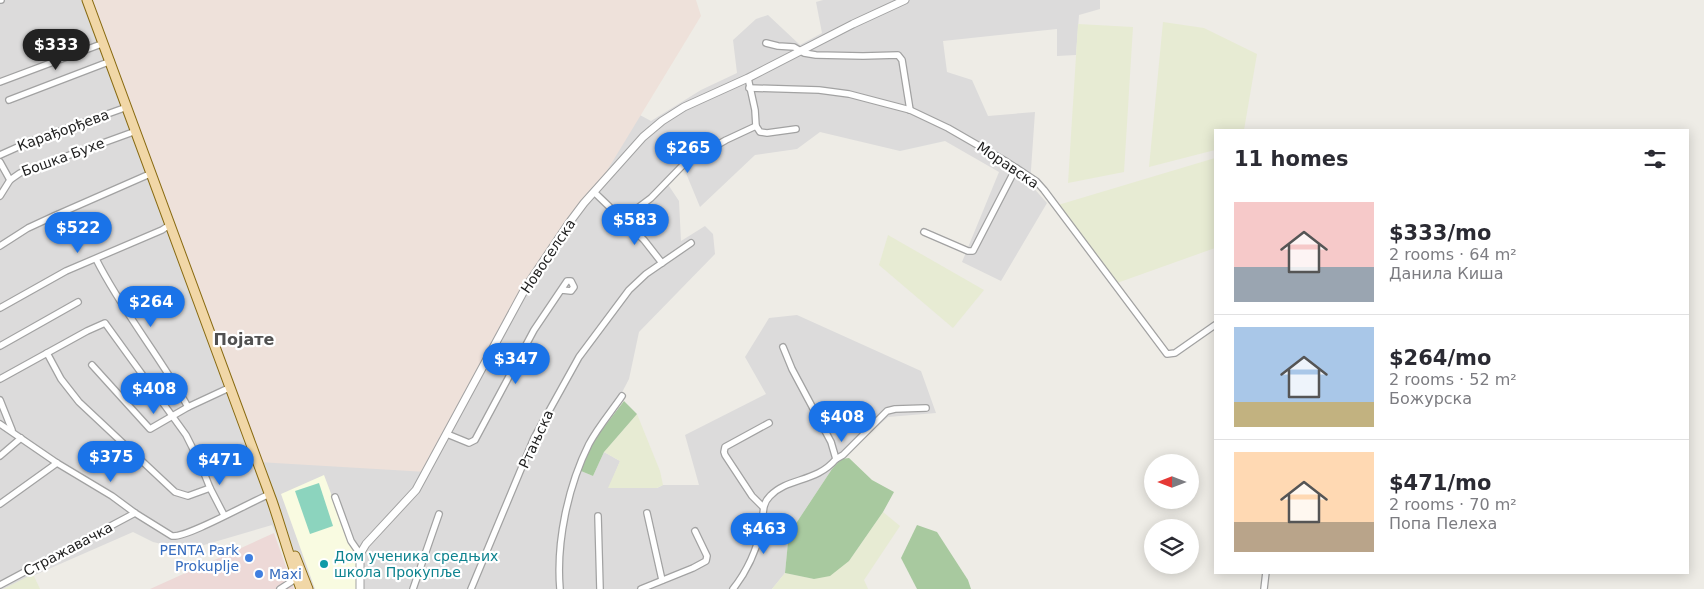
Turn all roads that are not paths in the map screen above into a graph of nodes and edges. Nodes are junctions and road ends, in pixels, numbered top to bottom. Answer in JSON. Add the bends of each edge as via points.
{"nodes":[{"id":1,"x":87,"y":0,"type":"edge"},
{"id":2,"x":905,"y":0,"type":"edge"},
{"id":3,"x":104,"y":43,"type":"junction"},
{"id":4,"x":766,"y":43,"type":"dead end"},
{"id":5,"x":800,"y":51,"type":"junction"},
{"id":6,"x":111,"y":62,"type":"junction"},
{"id":7,"x":748,"y":78,"type":"junction"},
{"id":8,"x":0,"y":82,"type":"edge"},
{"id":9,"x":750,"y":88,"type":"junction"},
{"id":10,"x":10,"y":100,"type":"dead end"},
{"id":11,"x":127,"y":107,"type":"junction"},
{"id":12,"x":910,"y":110,"type":"junction"},
{"id":13,"x":756,"y":126,"type":"junction"},
{"id":14,"x":796,"y":129,"type":"dead end"},
{"id":15,"x":136,"y":131,"type":"junction"},
{"id":16,"x":0,"y":155,"type":"edge"},
{"id":17,"x":0,"y":162,"type":"edge"},
{"id":18,"x":1016,"y":168,"type":"junction"},
{"id":19,"x":152,"y":173,"type":"junction"},
{"id":20,"x":10,"y":180,"type":"junction"},
{"id":21,"x":594,"y":192,"type":"junction"},
{"id":22,"x":0,"y":196,"type":"edge"},
{"id":23,"x":623,"y":219,"type":"junction"},
{"id":24,"x":171,"y":224,"type":"junction"},
{"id":25,"x":924,"y":232,"type":"dead end"},
{"id":26,"x":691,"y":243,"type":"dead end"},
{"id":27,"x":0,"y":246,"type":"edge"},
{"id":28,"x":96,"y":259,"type":"junction"},
{"id":29,"x":662,"y":263,"type":"junction"},
{"id":30,"x":562,"y":290,"type":"dead end"},
{"id":31,"x":78,"y":302,"type":"dead end"},
{"id":32,"x":0,"y":308,"type":"edge"},
{"id":33,"x":1214,"y":327,"type":"edge"},
{"id":34,"x":0,"y":346,"type":"edge"},
{"id":35,"x":783,"y":347,"type":"dead end"},
{"id":36,"x":47,"y":353,"type":"junction"},
{"id":37,"x":92,"y":364,"type":"dead end"},
{"id":38,"x":0,"y":379,"type":"edge"},
{"id":39,"x":231,"y":387,"type":"junction"},
{"id":40,"x":622,"y":396,"type":"dead end"},
{"id":41,"x":0,"y":400,"type":"edge"},
{"id":42,"x":188,"y":407,"type":"junction"},
{"id":43,"x":926,"y":408,"type":"dead end"},
{"id":44,"x":173,"y":415,"type":"junction"},
{"id":45,"x":769,"y":423,"type":"dead end"},
{"id":46,"x":0,"y":424,"type":"edge"},
{"id":47,"x":12,"y":430,"type":"junction"},
{"id":48,"x":447,"y":434,"type":"junction"},
{"id":49,"x":21,"y":438,"type":"junction"},
{"id":50,"x":0,"y":456,"type":"edge"},
{"id":51,"x":836,"y":459,"type":"junction"},
{"id":52,"x":57,"y":463,"type":"junction"},
{"id":53,"x":210,"y":488,"type":"junction"},
{"id":54,"x":270,"y":494,"type":"junction"},
{"id":55,"x":335,"y":497,"type":"dead end"},
{"id":56,"x":0,"y":504,"type":"edge"},
{"id":57,"x":763,"y":507,"type":"junction"},
{"id":58,"x":135,"y":513,"type":"junction"},
{"id":59,"x":647,"y":513,"type":"dead end"},
{"id":60,"x":438,"y":514,"type":"dead end"},
{"id":61,"x":224,"y":515,"type":"junction"},
{"id":62,"x":598,"y":516,"type":"dead end"},
{"id":63,"x":695,"y":531,"type":"dead end"},
{"id":64,"x":285,"y":539,"type":"junction"},
{"id":65,"x":360,"y":554,"type":"junction"},
{"id":66,"x":1266,"y":574,"type":"edge"},
{"id":67,"x":297,"y":578,"type":"junction"},
{"id":68,"x":662,"y":580,"type":"junction"},
{"id":69,"x":0,"y":585,"type":"edge"},
{"id":70,"x":280,"y":589,"type":"edge"},
{"id":71,"x":301,"y":589,"type":"edge"},
{"id":72,"x":360,"y":589,"type":"edge"},
{"id":73,"x":413,"y":589,"type":"edge"},
{"id":74,"x":471,"y":589,"type":"edge"},
{"id":75,"x":560,"y":589,"type":"edge"},
{"id":76,"x":600,"y":589,"type":"edge"},
{"id":77,"x":641,"y":589,"type":"edge"},
{"id":78,"x":733,"y":589,"type":"edge"},
{"id":79,"x":1264,"y":589,"type":"edge"}],
"edges":[{"from":1,"to":3,"type":"main road"},
{"from":2,"to":5,"type":"street","name":"Новоселска"},
{"from":3,"to":6,"type":"main road"},
{"from":3,"to":8,"type":"street"},
{"from":4,"to":5,"type":"street","via":[[794,47]]},
{"from":5,"to":7,"type":"street","name":"Новоселска"},
{"from":5,"to":12,"type":"street","via":[[839,56],[898,55],[902,60]]},
{"from":6,"to":10,"type":"street"},
{"from":6,"to":11,"type":"main road"},
{"from":7,"to":9,"type":"street"},
{"from":7,"to":21,"type":"street","name":"Новоселска","via":[[684,107],[662,121],[626,154]]},
{"from":9,"to":12,"type":"street","name":"Моравска","via":[[849,94]]},
{"from":9,"to":13,"type":"street"},
{"from":11,"to":15,"type":"main road"},
{"from":11,"to":16,"type":"street","name":"Карађорђева"},
{"from":12,"to":18,"type":"street","name":"Моравска"},
{"from":13,"to":14,"type":"street","via":[[762,133]]},
{"from":13,"to":23,"type":"street","via":[[684,164]]},
{"from":15,"to":19,"type":"main road"},
{"from":15,"to":20,"type":"street","name":"Бошка Бухе","via":[[20,173]]},
{"from":17,"to":20,"type":"street"},
{"from":18,"to":25,"type":"street","via":[[973,251]]},
{"from":18,"to":33,"type":"street","name":"Моравска","via":[[1044,190],[1167,354],[1175,353]]},
{"from":19,"to":24,"type":"main road"},
{"from":19,"to":27,"type":"street","via":[[28,228]]},
{"from":20,"to":22,"type":"street","name":"Бошка Бухе"},
{"from":21,"to":23,"type":"street"},
{"from":21,"to":48,"type":"street","name":"Новоселска","via":[[526,287]]},
{"from":23,"to":29,"type":"street"},
{"from":24,"to":28,"type":"street"},
{"from":24,"to":39,"type":"main road"},
{"from":26,"to":29,"type":"street","name":"Ртањска"},
{"from":28,"to":32,"type":"street","via":[[66,271]]},
{"from":28,"to":42,"type":"street"},
{"from":29,"to":74,"type":"street","name":"Ртањска","via":[[629,290],[578,357],[534,438]]},
{"from":30,"to":48,"type":"street","via":[[534,330],[475,440],[469,443]]},
{"from":31,"to":34,"type":"street"},
{"from":35,"to":51,"type":"street","via":[[831,442]]},
{"from":36,"to":38,"type":"street"},
{"from":36,"to":44,"type":"street","via":[[105,323]]},
{"from":36,"to":53,"type":"street","via":[[79,402],[175,492],[188,496]]},
{"from":37,"to":44,"type":"street","via":[[150,429]]},
{"from":39,"to":42,"type":"street"},
{"from":39,"to":54,"type":"main road"},
{"from":40,"to":75,"type":"street","via":[[590,443],[574,479],[561,550]]},
{"from":41,"to":47,"type":"street"},
{"from":42,"to":44,"type":"street"},
{"from":43,"to":51,"type":"street","via":[[887,411]]},
{"from":44,"to":53,"type":"street","via":[[200,462]]},
{"from":45,"to":57,"type":"street","via":[[724,449],[752,496]]},
{"from":46,"to":47,"type":"street"},
{"from":47,"to":49,"type":"street"},
{"from":48,"to":65,"type":"street","name":"Новоселска","via":[[416,490]]},
{"from":49,"to":50,"type":"street"},
{"from":49,"to":52,"type":"street"},
{"from":51,"to":57,"type":"street","via":[[823,472],[778,490]]},
{"from":52,"to":56,"type":"street"},
{"from":52,"to":58,"type":"street"},
{"from":53,"to":61,"type":"street"},
{"from":54,"to":61,"type":"street"},
{"from":54,"to":64,"type":"main road"},
{"from":55,"to":65,"type":"street","via":[[351,541]]},
{"from":57,"to":78,"type":"street","via":[[762,526],[753,557]]},
{"from":58,"to":61,"type":"street","via":[[172,536]]},
{"from":58,"to":69,"type":"street","name":"Стражавачка"},
{"from":59,"to":68,"type":"street"},
{"from":60,"to":73,"type":"street"},
{"from":62,"to":76,"type":"street"},
{"from":63,"to":68,"type":"street","via":[[707,556],[706,561]]},
{"from":64,"to":67,"type":"main road"},
{"from":64,"to":71,"type":"main road","via":[[292,548]]},
{"from":65,"to":72,"type":"street"},
{"from":66,"to":79,"type":"street"},
{"from":67,"to":70,"type":"street"},
{"from":67,"to":71,"type":"main road"},
{"from":68,"to":77,"type":"street"}]}
